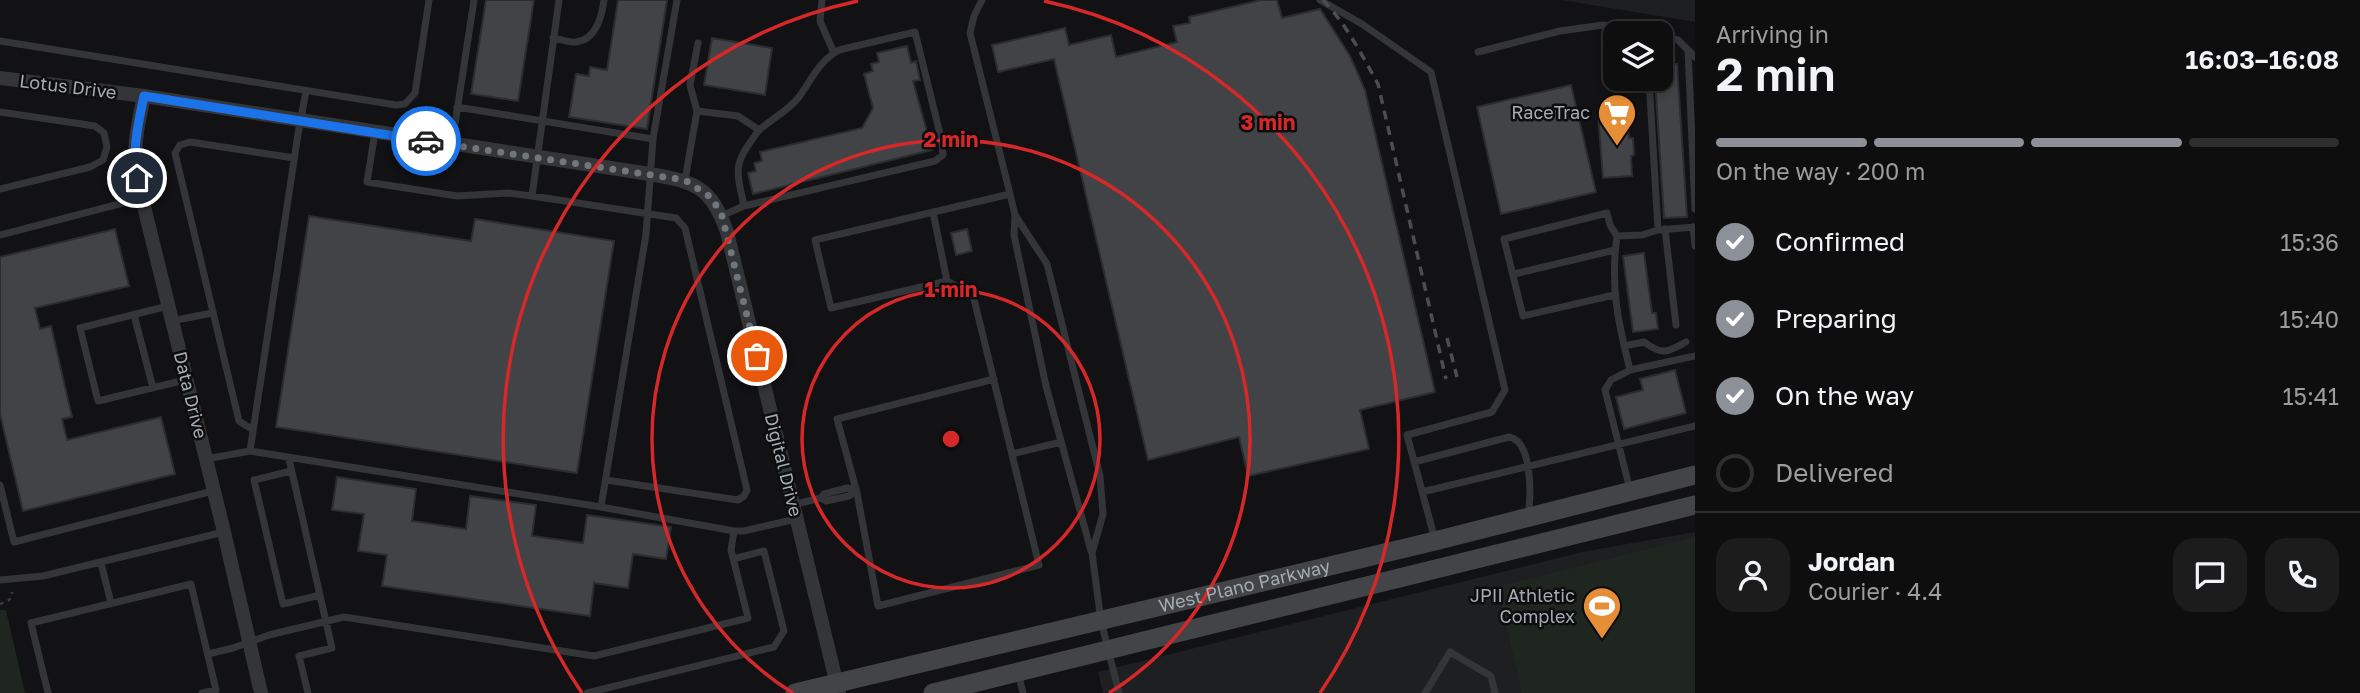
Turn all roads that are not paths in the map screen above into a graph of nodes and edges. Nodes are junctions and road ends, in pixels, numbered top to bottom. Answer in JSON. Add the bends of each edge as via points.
{"nodes":[{"id":1,"x":429,"y":0,"type":"edge"},
{"id":2,"x":474,"y":0,"type":"edge"},
{"id":3,"x":559,"y":0,"type":"edge"},
{"id":4,"x":604,"y":0,"type":"edge"},
{"id":5,"x":677,"y":0,"type":"edge"},
{"id":6,"x":822,"y":0,"type":"edge"},
{"id":7,"x":982,"y":0,"type":"edge"},
{"id":8,"x":1320,"y":0,"type":"edge"},
{"id":9,"x":1603,"y":25,"type":"edge"},
{"id":10,"x":553,"y":38,"type":"junction"},
{"id":11,"x":1673,"y":39,"type":"edge"},
{"id":12,"x":0,"y":41,"type":"edge"},
{"id":13,"x":698,"y":43,"type":"dead end"},
{"id":14,"x":1688,"y":50,"type":"junction"},
{"id":15,"x":1478,"y":52,"type":"dead end"},
{"id":16,"x":834,"y":53,"type":"junction"},
{"id":17,"x":1695,"y":57,"type":"edge"},
{"id":18,"x":0,"y":78,"type":"edge"},
{"id":19,"x":306,"y":91,"type":"junction"},
{"id":20,"x":1650,"y":91,"type":"edge"},
{"id":21,"x":144,"y":96,"type":"junction"},
{"id":22,"x":457,"y":107,"type":"junction"},
{"id":23,"x":697,"y":111,"type":"junction"},
{"id":24,"x":0,"y":112,"type":"edge"},
{"id":25,"x":301,"y":121,"type":"junction"},
{"id":26,"x":542,"y":121,"type":"junction"},
{"id":27,"x":759,"y":130,"type":"junction"},
{"id":28,"x":375,"y":132,"type":"junction"},
{"id":29,"x":653,"y":139,"type":"junction"},
{"id":30,"x":452,"y":144,"type":"junction"},
{"id":31,"x":538,"y":157,"type":"junction"},
{"id":32,"x":294,"y":158,"type":"junction"},
{"id":33,"x":650,"y":174,"type":"junction"},
{"id":34,"x":685,"y":180,"type":"junction"},
{"id":35,"x":0,"y":189,"type":"edge"},
{"id":36,"x":1010,"y":194,"type":"junction"},
{"id":37,"x":532,"y":196,"type":"junction"},
{"id":38,"x":142,"y":198,"type":"junction"},
{"id":39,"x":712,"y":198,"type":"joint"},
{"id":40,"x":744,"y":206,"type":"junction"},
{"id":41,"x":1695,"y":209,"type":"edge"},
{"id":42,"x":933,"y":212,"type":"junction"},
{"id":43,"x":649,"y":214,"type":"junction"},
{"id":44,"x":1015,"y":215,"type":"junction"},
{"id":45,"x":722,"y":216,"type":"junction"},
{"id":46,"x":1694,"y":227,"type":"edge"},
{"id":47,"x":1662,"y":230,"type":"junction"},
{"id":48,"x":0,"y":235,"type":"edge"},
{"id":49,"x":1617,"y":236,"type":"junction"},
{"id":50,"x":1695,"y":246,"type":"edge"},
{"id":51,"x":1615,"y":250,"type":"junction"},
{"id":52,"x":1514,"y":274,"type":"junction"},
{"id":53,"x":947,"y":281,"type":"junction"},
{"id":54,"x":1614,"y":295,"type":"junction"},
{"id":55,"x":168,"y":306,"type":"junction"},
{"id":56,"x":212,"y":313,"type":"junction"},
{"id":57,"x":134,"y":314,"type":"junction"},
{"id":58,"x":171,"y":321,"type":"junction"},
{"id":59,"x":1676,"y":325,"type":"dead end"},
{"id":60,"x":1686,"y":342,"type":"dead end"},
{"id":61,"x":1624,"y":346,"type":"junction"},
{"id":62,"x":1695,"y":356,"type":"edge"},
{"id":63,"x":1630,"y":370,"type":"junction"},
{"id":64,"x":994,"y":379,"type":"junction"},
{"id":65,"x":185,"y":380,"type":"junction"},
{"id":66,"x":153,"y":388,"type":"junction"},
{"id":67,"x":1695,"y":426,"type":"edge"},
{"id":68,"x":253,"y":429,"type":"junction"},
{"id":69,"x":1061,"y":442,"type":"junction"},
{"id":70,"x":1619,"y":445,"type":"junction"},
{"id":71,"x":250,"y":451,"type":"junction"},
{"id":72,"x":1012,"y":454,"type":"junction"},
{"id":73,"x":206,"y":459,"type":"junction"},
{"id":74,"x":289,"y":459,"type":"junction"},
{"id":75,"x":1414,"y":462,"type":"junction"},
{"id":76,"x":1528,"y":467,"type":"junction"},
{"id":77,"x":292,"y":471,"type":"junction"},
{"id":78,"x":1695,"y":475,"type":"edge"},
{"id":79,"x":606,"y":480,"type":"junction"},
{"id":80,"x":0,"y":485,"type":"edge"},
{"id":81,"x":856,"y":490,"type":"junction"},
{"id":82,"x":214,"y":491,"type":"junction"},
{"id":83,"x":1422,"y":492,"type":"junction"},
{"id":84,"x":1630,"y":492,"type":"junction"},
{"id":85,"x":1695,"y":505,"type":"edge"},
{"id":86,"x":601,"y":507,"type":"junction"},
{"id":87,"x":794,"y":512,"type":"junction"},
{"id":88,"x":1527,"y":518,"type":"junction"},
{"id":89,"x":734,"y":531,"type":"junction"},
{"id":90,"x":224,"y":532,"type":"junction"},
{"id":91,"x":1435,"y":541,"type":"junction"},
{"id":92,"x":1092,"y":553,"type":"junction"},
{"id":93,"x":733,"y":559,"type":"junction"},
{"id":94,"x":101,"y":563,"type":"junction"},
{"id":95,"x":1440,"y":569,"type":"junction"},
{"id":96,"x":0,"y":580,"type":"edge"},
{"id":97,"x":320,"y":595,"type":"junction"},
{"id":98,"x":111,"y":603,"type":"junction"},
{"id":99,"x":326,"y":621,"type":"junction"},
{"id":100,"x":1101,"y":621,"type":"junction"},
{"id":101,"x":250,"y":642,"type":"junction"},
{"id":102,"x":1109,"y":649,"type":"junction"},
{"id":103,"x":208,"y":654,"type":"junction"},
{"id":104,"x":1018,"y":672,"type":"junction"},
{"id":105,"x":838,"y":688,"type":"edge"},
{"id":106,"x":48,"y":693,"type":"edge"},
{"id":107,"x":202,"y":693,"type":"edge"},
{"id":108,"x":261,"y":693,"type":"edge"},
{"id":109,"x":308,"y":693,"type":"edge"},
{"id":110,"x":587,"y":693,"type":"edge"},
{"id":111,"x":795,"y":693,"type":"edge"},
{"id":112,"x":933,"y":693,"type":"edge"},
{"id":113,"x":1023,"y":693,"type":"edge"},
{"id":114,"x":1119,"y":693,"type":"edge"},
{"id":115,"x":1426,"y":693,"type":"edge"},
{"id":116,"x":1495,"y":693,"type":"edge"}],
"edges":[{"from":1,"to":19,"type":"lane","via":[[411,100],[396,105]]},
{"from":2,"to":22,"type":"lane"},
{"from":3,"to":10,"type":"lane"},
{"from":4,"to":10,"type":"lane","via":[[600,22],[586,38],[576,42]]},
{"from":5,"to":29,"type":"lane"},
{"from":6,"to":16,"type":"lane","via":[[820,21]]},
{"from":7,"to":36,"type":"lane","via":[[970,33]]},
{"from":8,"to":75,"type":"lane","via":[[1431,72],[1505,390],[1492,412],[1407,435]]},
{"from":9,"to":15,"type":"lane"},
{"from":10,"to":26,"type":"lane"},
{"from":11,"to":14,"type":"lane"},
{"from":12,"to":19,"type":"lane"},
{"from":13,"to":23,"type":"lane","via":[[690,85]]},
{"from":14,"to":17,"type":"lane"},
{"from":14,"to":41,"type":"lane"},
{"from":16,"to":27,"type":"lane","via":[[819,64],[792,104]]},
{"from":16,"to":40,"type":"lane","via":[[915,33],[943,156]]},
{"from":18,"to":21,"type":"street","name":"Lotus Drive"},
{"from":19,"to":25,"type":"lane"},
{"from":20,"to":47,"type":"lane"},
{"from":21,"to":25,"type":"street","name":"Lotus Drive"},
{"from":21,"to":38,"type":"street","name":"Data Drive","via":[[134,153]]},
{"from":22,"to":26,"type":"lane"},
{"from":22,"to":30,"type":"lane"},
{"from":23,"to":27,"type":"lane","via":[[738,116]]},
{"from":23,"to":34,"type":"lane"},
{"from":24,"to":35,"type":"lane","via":[[95,126],[104,133],[107,147],[103,160],[90,167]]},
{"from":25,"to":28,"type":"street","name":"Lotus Drive"},
{"from":25,"to":32,"type":"lane"},
{"from":26,"to":29,"type":"lane"},
{"from":26,"to":31,"type":"lane"},
{"from":27,"to":40,"type":"lane","via":[[737,166]]},
{"from":28,"to":30,"type":"street","name":"Lotus Drive"},
{"from":28,"to":37,"type":"lane","via":[[367,182],[457,196]]},
{"from":29,"to":33,"type":"lane"},
{"from":30,"to":31,"type":"street","name":"Lotus Drive"},
{"from":31,"to":33,"type":"street","name":"Lotus Drive"},
{"from":31,"to":37,"type":"lane"},
{"from":32,"to":56,"type":"lane","via":[[190,142],[175,153]]},
{"from":32,"to":68,"type":"lane"},
{"from":33,"to":34,"type":"street","name":"Lotus Drive"},
{"from":33,"to":43,"type":"lane"},
{"from":34,"to":39,"type":"street","name":"Lotus Drive"},
{"from":36,"to":42,"type":"lane"},
{"from":36,"to":44,"type":"lane"},
{"from":37,"to":43,"type":"lane"},
{"from":38,"to":48,"type":"lane"},
{"from":38,"to":55,"type":"street","name":"Data Drive"},
{"from":39,"to":45,"type":"street","name":"Digital Drive"},
{"from":40,"to":45,"type":"lane"},
{"from":42,"to":53,"type":"lane"},
{"from":42,"to":53,"type":"lane","via":[[815,240],[831,308]]},
{"from":43,"to":79,"type":"lane"},
{"from":43,"to":79,"type":"lane","via":[[676,218],[685,228],[747,490],[738,500]]},
{"from":44,"to":69,"type":"lane","via":[[1014,235]]},
{"from":44,"to":92,"type":"lane","via":[[1047,264],[1100,476],[1103,514]]},
{"from":45,"to":87,"type":"street","name":"Digital Drive"},
{"from":46,"to":47,"type":"lane"},
{"from":46,"to":50,"type":"lane"},
{"from":47,"to":49,"type":"lane"},
{"from":47,"to":59,"type":"lane"},
{"from":49,"to":51,"type":"lane"},
{"from":49,"to":52,"type":"lane","via":[[1606,213],[1504,239]]},
{"from":51,"to":52,"type":"lane"},
{"from":51,"to":54,"type":"lane"},
{"from":52,"to":54,"type":"lane","via":[[1523,316]]},
{"from":53,"to":64,"type":"lane","via":[[973,295]]},
{"from":54,"to":61,"type":"lane"},
{"from":55,"to":57,"type":"lane"},
{"from":55,"to":58,"type":"street","name":"Data Drive"},
{"from":56,"to":58,"type":"lane"},
{"from":56,"to":68,"type":"lane","via":[[239,421]]},
{"from":57,"to":66,"type":"lane"},
{"from":57,"to":66,"type":"lane","via":[[80,328],[98,401]]},
{"from":58,"to":65,"type":"street","name":"Data Drive"},
{"from":60,"to":61,"type":"lane","via":[[1664,352],[1644,342]]},
{"from":61,"to":63,"type":"lane"},
{"from":62,"to":63,"type":"lane"},
{"from":63,"to":70,"type":"lane","via":[[1611,380],[1605,390]]},
{"from":64,"to":72,"type":"lane"},
{"from":64,"to":81,"type":"lane","via":[[837,419]]},
{"from":65,"to":66,"type":"lane"},
{"from":65,"to":73,"type":"street","name":"Data Drive"},
{"from":67,"to":70,"type":"lane"},
{"from":68,"to":71,"type":"lane"},
{"from":69,"to":72,"type":"lane"},
{"from":69,"to":92,"type":"lane"},
{"from":70,"to":76,"type":"lane"},
{"from":70,"to":84,"type":"lane"},
{"from":71,"to":73,"type":"lane"},
{"from":71,"to":74,"type":"lane"},
{"from":72,"to":81,"type":"lane","via":[[1039,565],[878,606]]},
{"from":73,"to":82,"type":"street","name":"Data Drive"},
{"from":74,"to":77,"type":"lane"},
{"from":74,"to":86,"type":"lane"},
{"from":75,"to":76,"type":"lane","via":[[1508,437],[1519,442]]},
{"from":75,"to":83,"type":"lane"},
{"from":76,"to":83,"type":"lane"},
{"from":76,"to":88,"type":"lane","via":[[1531,496]]},
{"from":77,"to":97,"type":"lane"},
{"from":77,"to":97,"type":"lane","via":[[254,480],[283,604]]},
{"from":78,"to":84,"type":"main road","name":"West Plano Parkway"},
{"from":79,"to":86,"type":"lane"},
{"from":80,"to":82,"type":"lane","via":[[14,542]]},
{"from":81,"to":87,"type":"lane","via":[[824,494]]},
{"from":82,"to":90,"type":"street","name":"Data Drive"},
{"from":83,"to":91,"type":"lane"},
{"from":84,"to":88,"type":"main road","name":"West Plano Parkway"},
{"from":85,"to":95,"type":"main road","name":"West Plano Parkway"},
{"from":86,"to":89,"type":"lane"},
{"from":87,"to":89,"type":"lane"},
{"from":87,"to":105,"type":"street","name":"Digital Drive"},
{"from":88,"to":91,"type":"main road","name":"West Plano Parkway"},
{"from":89,"to":93,"type":"lane"},
{"from":90,"to":94,"type":"lane"},
{"from":90,"to":101,"type":"street","name":"Data Drive"},
{"from":91,"to":95,"type":"main road"},
{"from":91,"to":100,"type":"main road","name":"West Plano Parkway"},
{"from":92,"to":100,"type":"lane"},
{"from":93,"to":99,"type":"lane","via":[[748,618],[594,656],[344,617]]},
{"from":93,"to":110,"type":"lane","via":[[764,551],[784,631],[774,647]]},
{"from":94,"to":96,"type":"lane"},
{"from":94,"to":98,"type":"lane"},
{"from":95,"to":102,"type":"main road","name":"West Plano Parkway"},
{"from":97,"to":99,"type":"lane"},
{"from":98,"to":103,"type":"lane","via":[[191,584]]},
{"from":98,"to":106,"type":"lane","via":[[31,623]]},
{"from":99,"to":101,"type":"lane"},
{"from":99,"to":109,"type":"lane","via":[[332,648],[299,656]]},
{"from":100,"to":102,"type":"lane"},
{"from":100,"to":105,"type":"main road","name":"West Plano Parkway"},
{"from":101,"to":103,"type":"lane"},
{"from":101,"to":108,"type":"street","name":"Data Drive"},
{"from":102,"to":104,"type":"main road","name":"West Plano Parkway"},
{"from":102,"to":114,"type":"lane"},
{"from":103,"to":107,"type":"lane","via":[[216,690]]},
{"from":104,"to":112,"type":"main road","name":"West Plano Parkway"},
{"from":104,"to":113,"type":"lane"},
{"from":105,"to":111,"type":"main road","name":"West Plano Parkway"},
{"from":115,"to":116,"type":"lane","via":[[1450,652],[1491,676]]}]}
